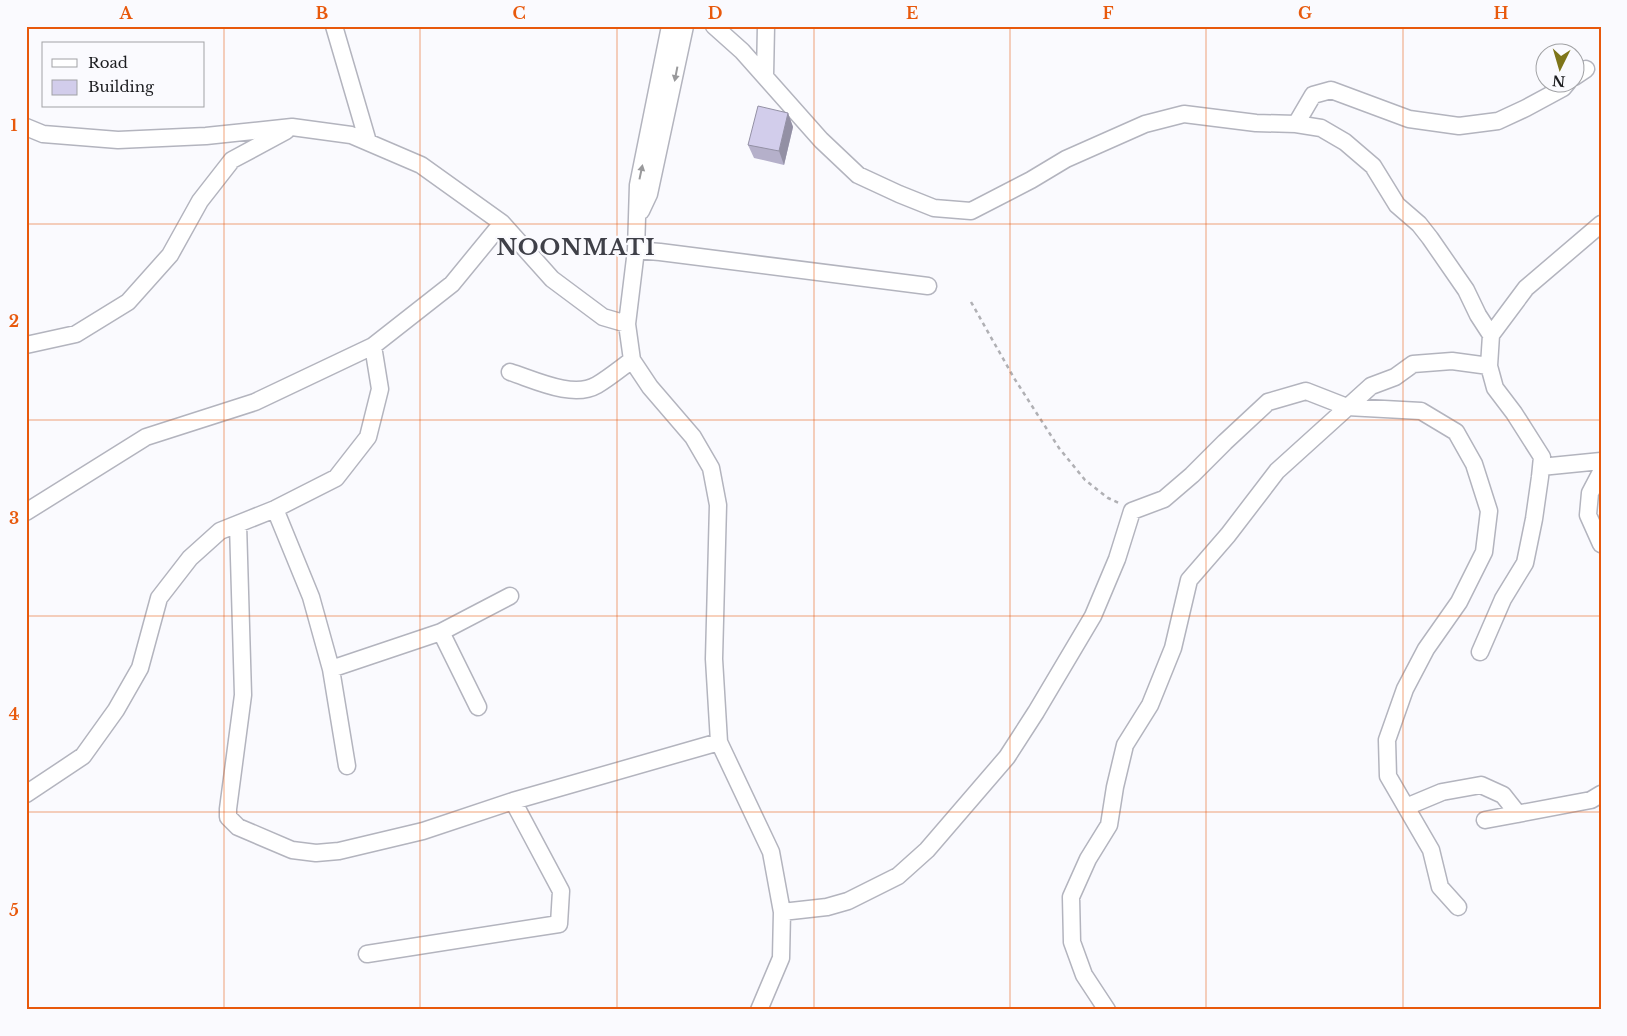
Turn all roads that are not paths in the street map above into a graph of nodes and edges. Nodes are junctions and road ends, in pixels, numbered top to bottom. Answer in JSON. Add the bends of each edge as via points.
{"nodes":[{"id":1,"x":334,"y":26,"type":"edge"},
{"id":2,"x":670,"y":26,"type":"edge"},
{"id":3,"x":685,"y":26,"type":"edge"},
{"id":4,"x":714,"y":26,"type":"edge"},
{"id":5,"x":766,"y":26,"type":"edge"},
{"id":6,"x":765,"y":76,"type":"junction"},
{"id":7,"x":1556,"y":92,"type":"edge"},
{"id":8,"x":1296,"y":124,"type":"junction"},
{"id":9,"x":26,"y":127,"type":"edge"},
{"id":10,"x":292,"y":127,"type":"junction"},
{"id":11,"x":368,"y":142,"type":"junction"},
{"id":12,"x":637,"y":220,"type":"junction"},
{"id":13,"x":502,"y":223,"type":"junction"},
{"id":14,"x":1601,"y":224,"type":"edge"},
{"id":15,"x":636,"y":250,"type":"junction"},
{"id":16,"x":928,"y":286,"type":"dead end"},
{"id":17,"x":626,"y":324,"type":"junction"},
{"id":18,"x":1491,"y":336,"type":"junction"},
{"id":19,"x":26,"y":345,"type":"edge"},
{"id":20,"x":373,"y":346,"type":"junction"},
{"id":21,"x":632,"y":360,"type":"junction"},
{"id":22,"x":1489,"y":366,"type":"junction"},
{"id":23,"x":510,"y":372,"type":"dead end"},
{"id":24,"x":1347,"y":407,"type":"junction"},
{"id":25,"x":1601,"y":461,"type":"edge"},
{"id":26,"x":1541,"y":467,"type":"junction"},
{"id":27,"x":1601,"y":472,"type":"edge"},
{"id":28,"x":275,"y":509,"type":"junction"},
{"id":29,"x":26,"y":512,"type":"edge"},
{"id":30,"x":238,"y":524,"type":"junction"},
{"id":31,"x":1601,"y":544,"type":"edge"},
{"id":32,"x":510,"y":596,"type":"dead end"},
{"id":33,"x":440,"y":632,"type":"junction"},
{"id":34,"x":1480,"y":652,"type":"dead end"},
{"id":35,"x":331,"y":669,"type":"junction"},
{"id":36,"x":478,"y":707,"type":"dead end"},
{"id":37,"x":719,"y":742,"type":"junction"},
{"id":38,"x":347,"y":766,"type":"dead end"},
{"id":39,"x":26,"y":794,"type":"edge"},
{"id":40,"x":1601,"y":794,"type":"edge"},
{"id":41,"x":514,"y":802,"type":"junction"},
{"id":42,"x":1406,"y":807,"type":"junction"},
{"id":43,"x":1518,"y":814,"type":"junction"},
{"id":44,"x":1484,"y":820,"type":"dead end"},
{"id":45,"x":1458,"y":907,"type":"dead end"},
{"id":46,"x":782,"y":912,"type":"junction"},
{"id":47,"x":367,"y":954,"type":"dead end"},
{"id":48,"x":759,"y":1010,"type":"edge"},
{"id":49,"x":1107,"y":1010,"type":"edge"}],
"edges":[{"from":1,"to":11,"type":"street"},
{"from":12,"to":2,"type":"street","one_way":true,"via":[[638,185]]},
{"from":3,"to":12,"type":"street","one_way":true,"via":[[648,194]]},
{"from":4,"to":6,"type":"street"},
{"from":5,"to":6,"type":"street"},
{"from":6,"to":8,"type":"street","via":[[821,140],[858,175],[934,208],[971,211],[1081,152],[1145,124],[1184,114],[1256,123]]},
{"from":7,"to":8,"type":"street","via":[[1498,121],[1459,126],[1409,119],[1331,90],[1313,95]]},
{"from":8,"to":18,"type":"street","via":[[1321,128],[1345,142],[1373,166],[1397,204],[1430,238],[1466,290]]},
{"from":9,"to":10,"type":"street","via":[[43,134],[118,140],[206,136]]},
{"from":10,"to":11,"type":"street","via":[[351,135]]},
{"from":10,"to":19,"type":"street","via":[[232,160],[200,201],[170,255],[128,302],[76,334]]},
{"from":11,"to":13,"type":"street","via":[[422,165]]},
{"from":12,"to":15,"type":"street"},
{"from":13,"to":17,"type":"street","via":[[552,279],[603,317]]},
{"from":13,"to":20,"type":"street","via":[[452,284]]},
{"from":14,"to":18,"type":"street","via":[[1526,288]]},
{"from":15,"to":16,"type":"street"},
{"from":15,"to":17,"type":"street"},
{"from":17,"to":21,"type":"street"},
{"from":18,"to":22,"type":"street"},
{"from":20,"to":28,"type":"street","via":[[380,389],[368,437],[336,478]]},
{"from":20,"to":29,"type":"street","via":[[256,402],[146,437]]},
{"from":21,"to":23,"type":"street","via":[[586,390],[571,391]]},
{"from":21,"to":37,"type":"street","via":[[650,387],[693,437],[711,468],[718,504],[714,659]]},
{"from":22,"to":24,"type":"street","via":[[1452,361],[1413,364],[1395,377],[1371,386]]},
{"from":22,"to":26,"type":"street","via":[[1495,388],[1542,457]]},
{"from":24,"to":42,"type":"street","via":[[1421,411],[1456,432],[1474,464],[1489,511],[1484,552],[1459,602],[1426,649],[1405,689],[1387,740],[1388,776]]},
{"from":24,"to":46,"type":"street","via":[[1306,391],[1268,402],[1164,499],[1132,511],[1093,616],[1036,712],[1007,757],[927,850],[898,876],[848,901]]},
{"from":24,"to":49,"type":"street","via":[[1277,471],[1189,580],[1173,648],[1150,705],[1125,745],[1109,825],[1070,897],[1072,942],[1084,975]]},
{"from":25,"to":26,"type":"street"},
{"from":26,"to":34,"type":"street","via":[[1525,563],[1503,599]]},
{"from":27,"to":31,"type":"street","via":[[1590,493],[1588,515]]},
{"from":28,"to":30,"type":"street"},
{"from":28,"to":35,"type":"street","via":[[311,597]]},
{"from":30,"to":39,"type":"street","via":[[220,531],[190,558],[159,598],[140,668],[116,710],[83,756]]},
{"from":30,"to":41,"type":"street","via":[[243,694],[228,817],[238,826],[292,850],[316,853],[339,851],[424,831]]},
{"from":32,"to":33,"type":"street"},
{"from":33,"to":35,"type":"street"},
{"from":33,"to":36,"type":"street"},
{"from":35,"to":38,"type":"street"},
{"from":37,"to":41,"type":"street"},
{"from":37,"to":46,"type":"street","via":[[771,852]]},
{"from":40,"to":43,"type":"street","via":[[1591,800]]},
{"from":41,"to":47,"type":"street","via":[[561,891],[559,924]]},
{"from":42,"to":43,"type":"street","via":[[1442,792],[1481,785],[1503,795]]},
{"from":42,"to":45,"type":"street","via":[[1431,850],[1440,887]]},
{"from":43,"to":44,"type":"street"},
{"from":46,"to":48,"type":"street","via":[[780,958]]}]}
